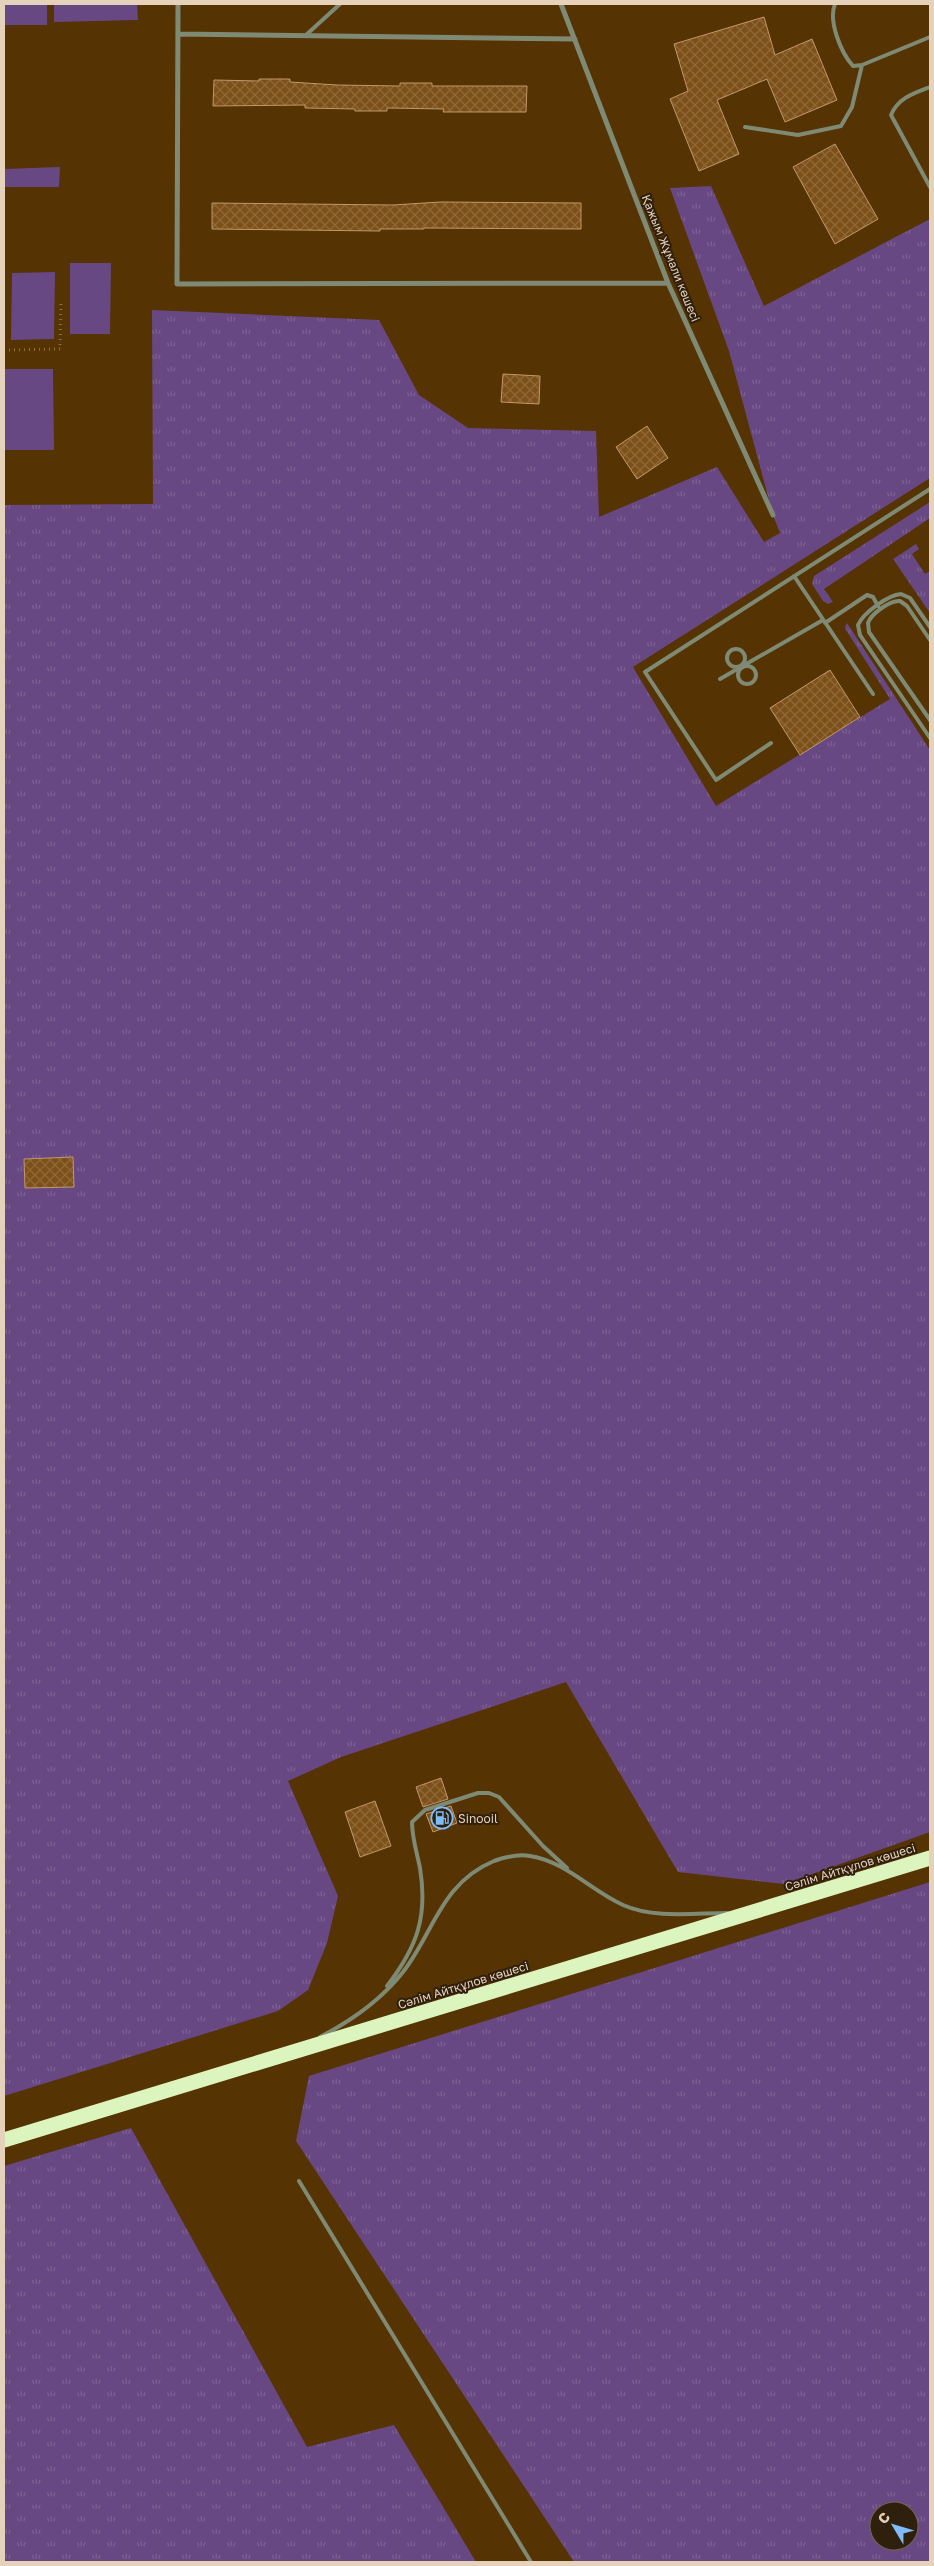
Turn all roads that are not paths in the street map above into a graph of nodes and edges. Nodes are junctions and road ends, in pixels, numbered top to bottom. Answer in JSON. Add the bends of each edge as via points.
{"nodes":[{"id":1,"x":178,"y":4,"type":"edge"},
{"id":2,"x":340,"y":4,"type":"edge"},
{"id":3,"x":561,"y":4,"type":"edge"},
{"id":4,"x":835,"y":4,"type":"edge"},
{"id":5,"x":178,"y":34,"type":"junction"},
{"id":6,"x":306,"y":35,"type":"junction"},
{"id":7,"x":930,"y":37,"type":"edge"},
{"id":8,"x":575,"y":39,"type":"junction"},
{"id":9,"x":862,"y":65,"type":"junction"},
{"id":10,"x":930,"y":86,"type":"edge"},
{"id":11,"x":745,"y":127,"type":"dead end"},
{"id":12,"x":930,"y":187,"type":"edge"},
{"id":13,"x":668,"y":283,"type":"junction"},
{"id":14,"x":930,"y":489,"type":"edge"},
{"id":15,"x":773,"y":515,"type":"dead end"},
{"id":16,"x":794,"y":576,"type":"junction"},
{"id":17,"x":880,"y":608,"type":"junction"},
{"id":18,"x":824,"y":621,"type":"junction"},
{"id":19,"x":930,"y":627,"type":"edge"},
{"id":20,"x":930,"y":640,"type":"edge"},
{"id":21,"x":741,"y":667,"type":"junction"},
{"id":22,"x":720,"y":679,"type":"dead end"},
{"id":23,"x":873,"y":694,"type":"dead end"},
{"id":24,"x":930,"y":720,"type":"edge"},
{"id":25,"x":930,"y":738,"type":"edge"},
{"id":26,"x":771,"y":744,"type":"dead end"},
{"id":27,"x":930,"y":1858,"type":"edge"},
{"id":28,"x":570,"y":1871,"type":"junction"},
{"id":29,"x":750,"y":1913,"type":"junction"},
{"id":30,"x":376,"y":2001,"type":"junction"},
{"id":31,"x":284,"y":2056,"type":"junction"},
{"id":32,"x":4,"y":2140,"type":"edge"},
{"id":33,"x":299,"y":2181,"type":"dead end"},
{"id":34,"x":531,"y":2562,"type":"edge"}],
"edges":[{"from":1,"to":5,"type":"street"},
{"from":2,"to":6,"type":"lane"},
{"from":3,"to":8,"type":"street","name":"Қажым Жұмали көшесі"},
{"from":4,"to":9,"type":"lane","via":[[832,11],[834,23],[846,59],[853,66]]},
{"from":5,"to":6,"type":"street"},
{"from":5,"to":13,"type":"street","via":[[177,284]]},
{"from":6,"to":8,"type":"street"},
{"from":7,"to":9,"type":"lane"},
{"from":8,"to":13,"type":"street","name":"Қажым Жұмали көшесі"},
{"from":9,"to":11,"type":"lane","via":[[852,107],[840,126],[798,135]]},
{"from":10,"to":12,"type":"lane","via":[[907,96],[895,105],[891,115]]},
{"from":13,"to":15,"type":"street","name":"Қажым Жұмали көшесі"},
{"from":14,"to":16,"type":"lane"},
{"from":16,"to":18,"type":"lane"},
{"from":16,"to":26,"type":"lane","via":[[646,672],[716,780]]},
{"from":17,"to":18,"type":"lane","via":[[873,597],[867,595]]},
{"from":17,"to":19,"type":"lane","via":[[898,594],[906,595]]},
{"from":17,"to":20,"type":"lane","via":[[900,601]]},
{"from":17,"to":24,"type":"lane","via":[[869,619],[869,632]]},
{"from":17,"to":25,"type":"lane","via":[[859,621],[858,630]]},
{"from":18,"to":21,"type":"lane"},
{"from":18,"to":23,"type":"lane"},
{"from":21,"to":21,"type":"lane","via":[[734,667],[728,662],[730,651],[741,652],[744,660]]},
{"from":21,"to":21,"type":"lane","via":[[749,666],[754,670],[756,675],[752,682],[744,683],[739,679]]},
{"from":21,"to":22,"type":"lane"},
{"from":27,"to":29,"type":"highway","name":"Сәлім Айтқұлов көшесі"},
{"from":28,"to":29,"type":"lane","via":[[624,1906],[652,1913]]},
{"from":28,"to":30,"type":"lane","via":[[530,1856],[506,1856],[475,1869],[452,1890],[420,1948],[402,1974]]},
{"from":28,"to":30,"type":"lane","via":[[500,1797],[478,1793],[425,1810],[412,1822],[423,1892],[419,1929],[412,1948]]},
{"from":29,"to":31,"type":"highway","name":"Сәлім Айтқұлов көшесі"},
{"from":30,"to":31,"type":"lane","via":[[341,2026]]},
{"from":31,"to":32,"type":"highway","name":"Сәлім Айтқұлов көшесі"},
{"from":33,"to":34,"type":"lane"}]}
